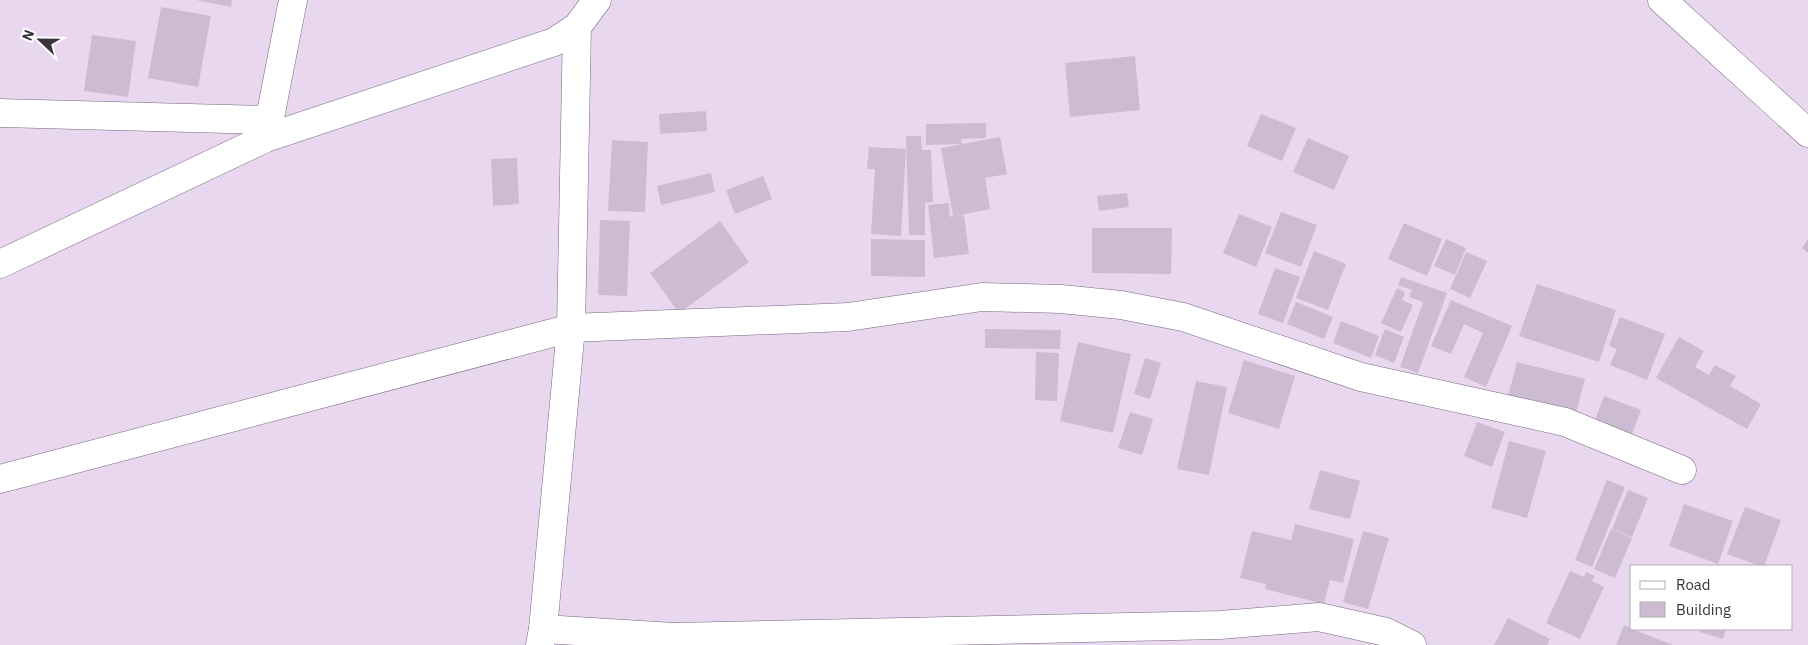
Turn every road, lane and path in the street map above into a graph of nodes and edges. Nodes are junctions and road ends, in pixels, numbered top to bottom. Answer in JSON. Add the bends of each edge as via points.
{"nodes":[{"id":1,"x":294,"y":0,"type":"edge"},
{"id":2,"x":597,"y":0,"type":"edge"},
{"id":3,"x":1662,"y":0,"type":"edge"},
{"id":4,"x":577,"y":27,"type":"junction"},
{"id":5,"x":0,"y":113,"type":"edge"},
{"id":6,"x":268,"y":129,"type":"junction"},
{"id":7,"x":1808,"y":132,"type":"edge"},
{"id":8,"x":0,"y":264,"type":"edge"},
{"id":9,"x":571,"y":328,"type":"junction"},
{"id":10,"x":1682,"y":470,"type":"dead end"},
{"id":11,"x":0,"y":479,"type":"edge"},
{"id":12,"x":542,"y":637,"type":"edge"},
{"id":13,"x":674,"y":641,"type":"edge"},
{"id":14,"x":1412,"y":645,"type":"edge"}],
"edges":[{"from":1,"to":6,"type":"street"},
{"from":2,"to":4,"type":"street"},
{"from":3,"to":7,"type":"street"},
{"from":4,"to":6,"type":"street","via":[[554,42],[527,52]]},
{"from":4,"to":9,"type":"street"},
{"from":5,"to":6,"type":"street"},
{"from":6,"to":8,"type":"street"},
{"from":9,"to":10,"type":"street","via":[[848,317],[982,298],[1061,299],[1121,305],[1183,317],[1361,376],[1565,422]]},
{"from":9,"to":11,"type":"street"},
{"from":9,"to":12,"type":"street"},
{"from":12,"to":13,"type":"street"},
{"from":13,"to":14,"type":"street","via":[[1220,625],[1319,617],[1386,632]]}]}
